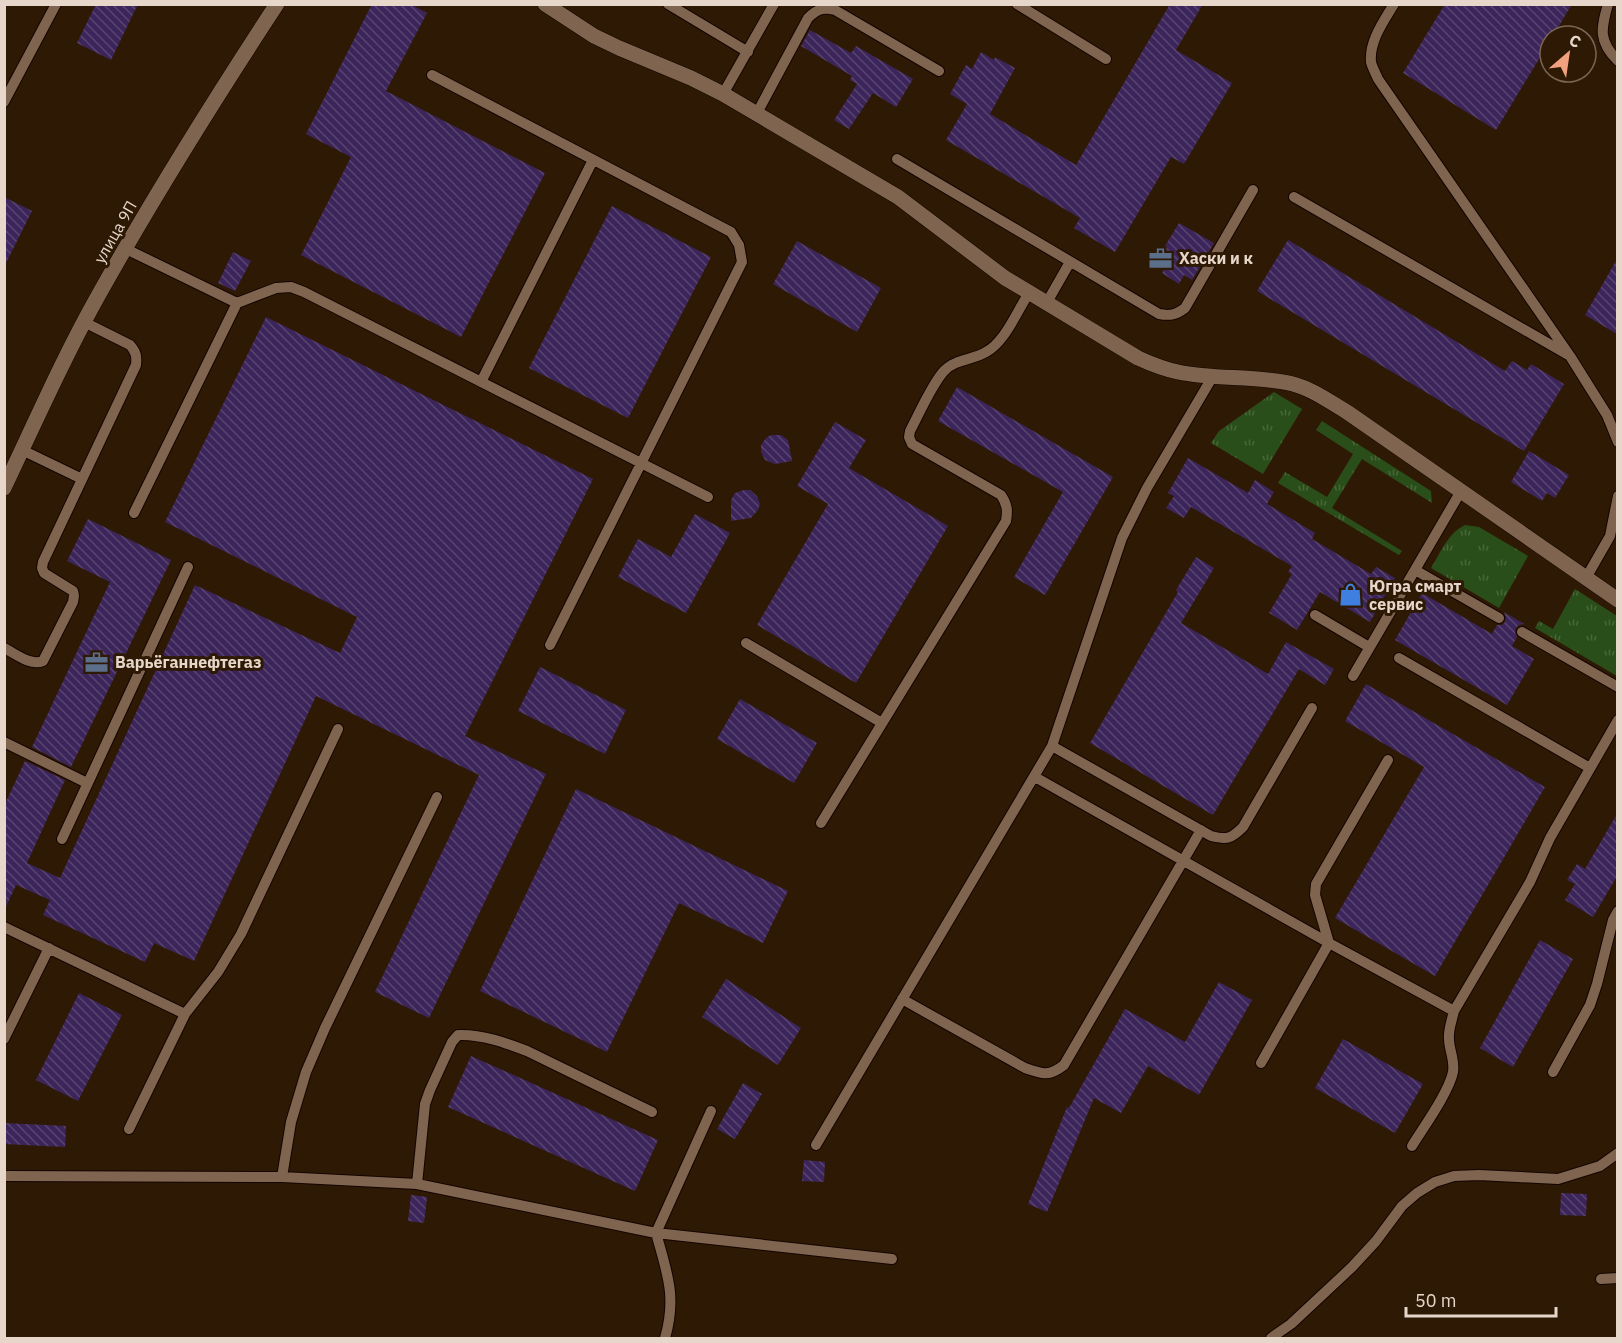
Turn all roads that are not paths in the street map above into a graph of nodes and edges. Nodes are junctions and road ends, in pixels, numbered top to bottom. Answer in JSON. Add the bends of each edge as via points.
{"nodes":[{"id":1,"x":56,"y":4,"type":"edge"},
{"id":2,"x":277,"y":4,"type":"edge"},
{"id":3,"x":545,"y":4,"type":"edge"},
{"id":4,"x":668,"y":4,"type":"edge"},
{"id":5,"x":774,"y":4,"type":"edge"},
{"id":6,"x":1017,"y":4,"type":"edge"},
{"id":7,"x":1394,"y":4,"type":"edge"},
{"id":8,"x":1608,"y":4,"type":"edge"},
{"id":9,"x":747,"y":52,"type":"junction"},
{"id":10,"x":1106,"y":59,"type":"dead end"},
{"id":11,"x":1617,"y":61,"type":"edge"},
{"id":12,"x":939,"y":70,"type":"dead end"},
{"id":13,"x":432,"y":75,"type":"dead end"},
{"id":14,"x":723,"y":94,"type":"junction"},
{"id":15,"x":4,"y":102,"type":"edge"},
{"id":16,"x":757,"y":113,"type":"junction"},
{"id":17,"x":897,"y":159,"type":"dead end"},
{"id":18,"x":593,"y":160,"type":"junction"},
{"id":19,"x":1253,"y":190,"type":"dead end"},
{"id":20,"x":1294,"y":197,"type":"dead end"},
{"id":21,"x":126,"y":249,"type":"junction"},
{"id":22,"x":1070,"y":262,"type":"junction"},
{"id":23,"x":1029,"y":293,"type":"junction"},
{"id":24,"x":237,"y":303,"type":"junction"},
{"id":25,"x":1046,"y":304,"type":"junction"},
{"id":26,"x":84,"y":322,"type":"junction"},
{"id":27,"x":1570,"y":356,"type":"junction"},
{"id":28,"x":1213,"y":376,"type":"junction"},
{"id":29,"x":481,"y":382,"type":"junction"},
{"id":30,"x":1617,"y":442,"type":"edge"},
{"id":31,"x":22,"y":450,"type":"junction"},
{"id":32,"x":642,"y":464,"type":"junction"},
{"id":33,"x":82,"y":479,"type":"junction"},
{"id":34,"x":4,"y":488,"type":"edge"},
{"id":35,"x":1461,"y":491,"type":"junction"},
{"id":36,"x":1617,"y":496,"type":"edge"},
{"id":37,"x":708,"y":497,"type":"dead end"},
{"id":38,"x":134,"y":513,"type":"dead end"},
{"id":39,"x":1617,"y":527,"type":"edge"},
{"id":40,"x":1610,"y":536,"type":"junction"},
{"id":41,"x":188,"y":567,"type":"dead end"},
{"id":42,"x":1415,"y":570,"type":"junction"},
{"id":43,"x":1586,"y":579,"type":"junction"},
{"id":44,"x":1617,"y":600,"type":"edge"},
{"id":45,"x":1315,"y":615,"type":"dead end"},
{"id":46,"x":1499,"y":618,"type":"dead end"},
{"id":47,"x":1522,"y":632,"type":"dead end"},
{"id":48,"x":746,"y":643,"type":"dead end"},
{"id":49,"x":550,"y":645,"type":"dead end"},
{"id":50,"x":1370,"y":647,"type":"junction"},
{"id":51,"x":4,"y":648,"type":"edge"},
{"id":52,"x":1399,"y":658,"type":"dead end"},
{"id":53,"x":1353,"y":676,"type":"dead end"},
{"id":54,"x":1617,"y":687,"type":"edge"},
{"id":55,"x":1312,"y":708,"type":"dead end"},
{"id":56,"x":1617,"y":720,"type":"edge"},
{"id":57,"x":882,"y":723,"type":"junction"},
{"id":58,"x":338,"y":729,"type":"dead end"},
{"id":59,"x":4,"y":742,"type":"edge"},
{"id":60,"x":1052,"y":746,"type":"junction"},
{"id":61,"x":1388,"y":760,"type":"dead end"},
{"id":62,"x":1590,"y":768,"type":"junction"},
{"id":63,"x":1035,"y":777,"type":"junction"},
{"id":64,"x":87,"y":783,"type":"junction"},
{"id":65,"x":437,"y":796,"type":"dead end"},
{"id":66,"x":821,"y":823,"type":"dead end"},
{"id":67,"x":1201,"y":830,"type":"junction"},
{"id":68,"x":62,"y":839,"type":"dead end"},
{"id":69,"x":1183,"y":860,"type":"junction"},
{"id":70,"x":1617,"y":911,"type":"edge"},
{"id":71,"x":4,"y":927,"type":"edge"},
{"id":72,"x":1329,"y":943,"type":"junction"},
{"id":73,"x":49,"y":948,"type":"junction"},
{"id":74,"x":902,"y":999,"type":"junction"},
{"id":75,"x":1454,"y":1011,"type":"junction"},
{"id":76,"x":184,"y":1014,"type":"junction"},
{"id":77,"x":4,"y":1039,"type":"edge"},
{"id":78,"x":1261,"y":1063,"type":"dead end"},
{"id":79,"x":1553,"y":1072,"type":"dead end"},
{"id":80,"x":711,"y":1111,"type":"dead end"},
{"id":81,"x":652,"y":1112,"type":"dead end"},
{"id":82,"x":129,"y":1129,"type":"dead end"},
{"id":83,"x":816,"y":1145,"type":"dead end"},
{"id":84,"x":1412,"y":1146,"type":"dead end"},
{"id":85,"x":1617,"y":1153,"type":"edge"},
{"id":86,"x":4,"y":1176,"type":"edge"},
{"id":87,"x":282,"y":1177,"type":"junction"},
{"id":88,"x":417,"y":1184,"type":"junction"},
{"id":89,"x":656,"y":1233,"type":"junction"},
{"id":90,"x":892,"y":1259,"type":"dead end"},
{"id":91,"x":1617,"y":1278,"type":"edge"},
{"id":92,"x":1601,"y":1279,"type":"dead end"},
{"id":93,"x":665,"y":1338,"type":"edge"},
{"id":94,"x":1271,"y":1338,"type":"edge"}],
"edges":[{"from":1,"to":15,"type":"lane"},
{"from":2,"to":21,"type":"street","name":"улица 9П"},
{"from":3,"to":14,"type":"street","via":[[594,36]]},
{"from":4,"to":9,"type":"lane"},
{"from":5,"to":9,"type":"lane"},
{"from":6,"to":10,"type":"lane"},
{"from":7,"to":27,"type":"lane","via":[[1372,47],[1371,63],[1378,79]]},
{"from":8,"to":11,"type":"lane","via":[[1602,37]]},
{"from":9,"to":14,"type":"lane"},
{"from":12,"to":16,"type":"lane","via":[[835,10],[816,10]]},
{"from":13,"to":18,"type":"lane"},
{"from":14,"to":16,"type":"street"},
{"from":16,"to":23,"type":"street","via":[[898,197]]},
{"from":17,"to":22,"type":"lane"},
{"from":18,"to":29,"type":"lane"},
{"from":18,"to":32,"type":"lane","via":[[730,232],[739,245],[742,262]]},
{"from":19,"to":22,"type":"lane","via":[[1185,308],[1178,313],[1159,314]]},
{"from":20,"to":27,"type":"lane"},
{"from":21,"to":24,"type":"lane"},
{"from":21,"to":26,"type":"street","name":"улица 9П"},
{"from":22,"to":25,"type":"lane"},
{"from":23,"to":25,"type":"street"},
{"from":23,"to":57,"type":"lane","via":[[995,346],[945,370],[910,431],[912,444],[1001,495],[1008,513]]},
{"from":24,"to":29,"type":"lane","via":[[276,288],[291,287]]},
{"from":24,"to":38,"type":"lane"},
{"from":25,"to":28,"type":"street","via":[[1157,367]]},
{"from":26,"to":31,"type":"street","name":"улица 9П"},
{"from":26,"to":33,"type":"lane","via":[[130,345],[137,357]]},
{"from":27,"to":30,"type":"lane","via":[[1607,415]]},
{"from":28,"to":35,"type":"street","via":[[1258,378],[1317,394]]},
{"from":28,"to":60,"type":"lane","via":[[1122,538]]},
{"from":29,"to":32,"type":"lane"},
{"from":31,"to":33,"type":"lane"},
{"from":31,"to":34,"type":"street","name":"улица 9П"},
{"from":32,"to":37,"type":"lane"},
{"from":32,"to":49,"type":"lane"},
{"from":33,"to":51,"type":"lane","via":[[42,568],[73,591],[73,602],[43,661],[32,662]]},
{"from":35,"to":42,"type":"lane"},
{"from":35,"to":43,"type":"street"},
{"from":36,"to":40,"type":"lane"},
{"from":39,"to":40,"type":"lane"},
{"from":40,"to":43,"type":"lane"},
{"from":41,"to":64,"type":"lane"},
{"from":42,"to":46,"type":"lane"},
{"from":42,"to":50,"type":"lane"},
{"from":43,"to":44,"type":"street"},
{"from":45,"to":50,"type":"lane"},
{"from":47,"to":54,"type":"lane"},
{"from":48,"to":57,"type":"lane"},
{"from":50,"to":53,"type":"lane"},
{"from":52,"to":62,"type":"lane"},
{"from":55,"to":67,"type":"lane","via":[[1243,827],[1234,836],[1223,839]]},
{"from":56,"to":62,"type":"lane"},
{"from":57,"to":66,"type":"lane"},
{"from":58,"to":76,"type":"lane","via":[[241,934],[218,972]]},
{"from":59,"to":64,"type":"lane"},
{"from":60,"to":63,"type":"lane"},
{"from":60,"to":67,"type":"lane"},
{"from":61,"to":72,"type":"lane","via":[[1316,884],[1315,895]]},
{"from":62,"to":75,"type":"lane","via":[[1530,882]]},
{"from":63,"to":69,"type":"lane"},
{"from":63,"to":74,"type":"lane"},
{"from":64,"to":68,"type":"lane"},
{"from":65,"to":87,"type":"lane","via":[[306,1072],[291,1122]]},
{"from":67,"to":69,"type":"lane"},
{"from":69,"to":72,"type":"lane"},
{"from":69,"to":74,"type":"lane","via":[[1064,1065],[1054,1073],[1041,1074],[1025,1068]]},
{"from":70,"to":79,"type":"lane","via":[[1590,1005]]},
{"from":71,"to":73,"type":"lane"},
{"from":72,"to":75,"type":"lane"},
{"from":72,"to":78,"type":"lane"},
{"from":73,"to":76,"type":"lane"},
{"from":73,"to":77,"type":"lane"},
{"from":74,"to":83,"type":"lane"},
{"from":75,"to":84,"type":"lane","via":[[1449,1029],[1454,1070],[1450,1083]]},
{"from":76,"to":82,"type":"lane"},
{"from":80,"to":89,"type":"lane"},
{"from":81,"to":88,"type":"lane","via":[[527,1051],[506,1043],[458,1035],[425,1104]]},
{"from":85,"to":94,"type":"lane","via":[[1600,1166],[1558,1179],[1479,1175],[1435,1182],[1402,1206],[1352,1267]]},
{"from":86,"to":87,"type":"lane"},
{"from":87,"to":88,"type":"lane"},
{"from":88,"to":89,"type":"lane"},
{"from":89,"to":90,"type":"lane"},
{"from":89,"to":93,"type":"lane","via":[[669,1280],[671,1309]]},
{"from":91,"to":92,"type":"lane"}]}
